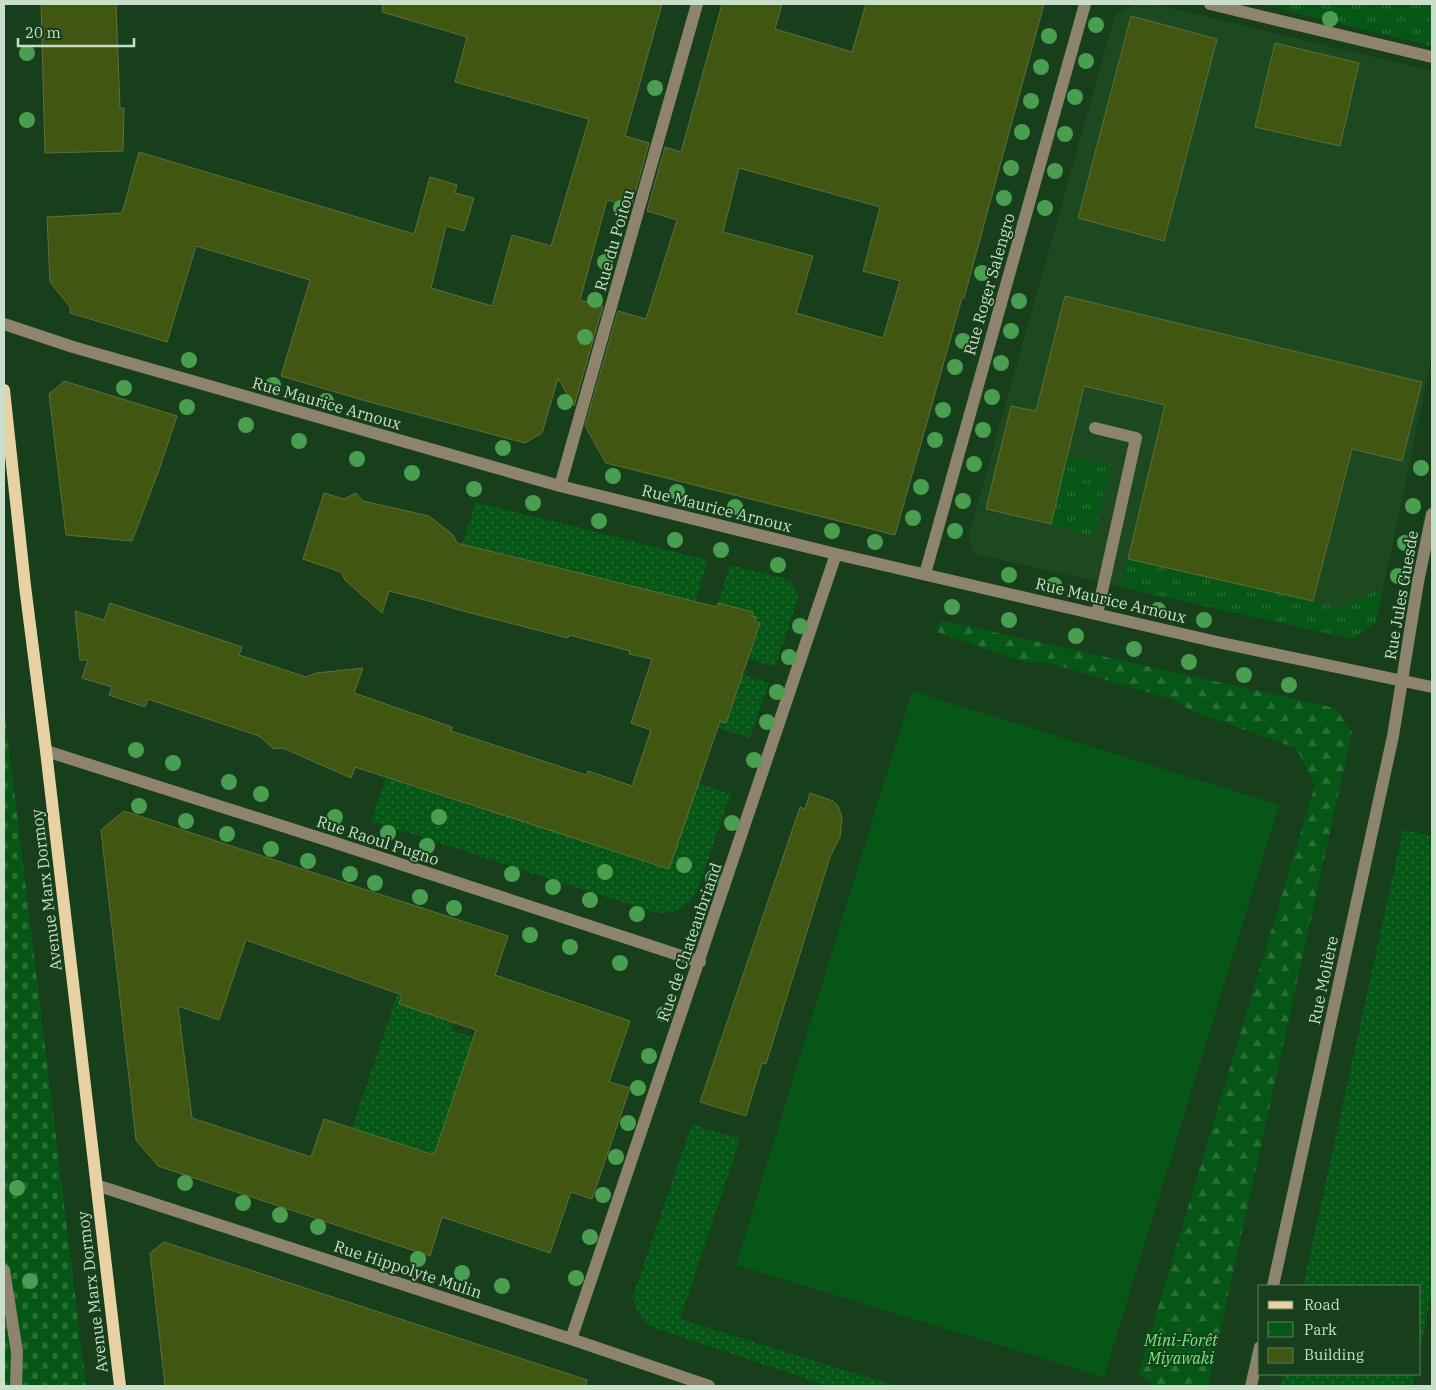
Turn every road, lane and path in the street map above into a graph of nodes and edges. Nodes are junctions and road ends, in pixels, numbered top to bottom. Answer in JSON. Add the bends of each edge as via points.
{"nodes":[{"id":1,"x":697,"y":4,"type":"edge"},
{"id":2,"x":1085,"y":4,"type":"edge"},
{"id":3,"x":1210,"y":4,"type":"edge"},
{"id":4,"x":1432,"y":57,"type":"edge"},
{"id":5,"x":4,"y":324,"type":"edge"},
{"id":6,"x":4,"y":390,"type":"edge"},
{"id":7,"x":1095,"y":428,"type":"dead end"},
{"id":8,"x":560,"y":486,"type":"junction"},
{"id":9,"x":1432,"y":514,"type":"edge"},
{"id":10,"x":836,"y":554,"type":"junction"},
{"id":11,"x":925,"y":574,"type":"junction"},
{"id":12,"x":1097,"y":614,"type":"junction"},
{"id":13,"x":1402,"y":681,"type":"junction"},
{"id":14,"x":1432,"y":687,"type":"edge"},
{"id":15,"x":46,"y":750,"type":"junction"},
{"id":16,"x":700,"y":962,"type":"junction"},
{"id":17,"x":96,"y":1185,"type":"junction"},
{"id":18,"x":4,"y":1270,"type":"edge"},
{"id":19,"x":1273,"y":1285,"type":"edge"},
{"id":20,"x":571,"y":1339,"type":"junction"},
{"id":21,"x":4,"y":1348,"type":"edge"},
{"id":22,"x":17,"y":1352,"type":"junction"},
{"id":23,"x":1258,"y":1356,"type":"edge"},
{"id":24,"x":16,"y":1386,"type":"edge"},
{"id":25,"x":120,"y":1386,"type":"edge"},
{"id":26,"x":709,"y":1386,"type":"edge"},
{"id":27,"x":1251,"y":1386,"type":"edge"}],
"edges":[{"from":1,"to":8,"type":"street","name":"Rue du Poitou"},
{"from":2,"to":11,"type":"street","name":"Rue Roger Salengro"},
{"from":3,"to":4,"type":"street"},
{"from":5,"to":8,"type":"street","name":"Rue Maurice Arnoux","via":[[73,347]]},
{"from":6,"to":15,"type":"main road","name":"Avenue Marx Dormoy"},
{"from":7,"to":12,"type":"street","via":[[1136,438]]},
{"from":8,"to":10,"type":"street","name":"Rue Maurice Arnoux"},
{"from":9,"to":13,"type":"street","name":"Rue Jules Guesde"},
{"from":10,"to":11,"type":"street","name":"Rue Maurice Arnoux"},
{"from":10,"to":16,"type":"street","name":"Rue de Chateaubriand"},
{"from":11,"to":12,"type":"street","name":"Rue Maurice Arnoux"},
{"from":12,"to":13,"type":"street","name":"Rue Maurice Arnoux"},
{"from":13,"to":14,"type":"street","name":"Rue Maurice Arnoux"},
{"from":13,"to":19,"type":"street","name":"Rue Molière"},
{"from":15,"to":16,"type":"street","name":"Rue Raoul Pugno"},
{"from":15,"to":17,"type":"main road","name":"Avenue Marx Dormoy"},
{"from":16,"to":20,"type":"street","name":"Rue de Chateaubriand"},
{"from":17,"to":20,"type":"street","name":"Rue Hippolyte Mulin"},
{"from":17,"to":25,"type":"main road","name":"Avenue Marx Dormoy"},
{"from":18,"to":22,"type":"street"},
{"from":20,"to":26,"type":"street","name":"Rue Hippolyte Mulin"},
{"from":21,"to":22,"type":"street"},
{"from":22,"to":24,"type":"street"},
{"from":23,"to":27,"type":"street"}]}
